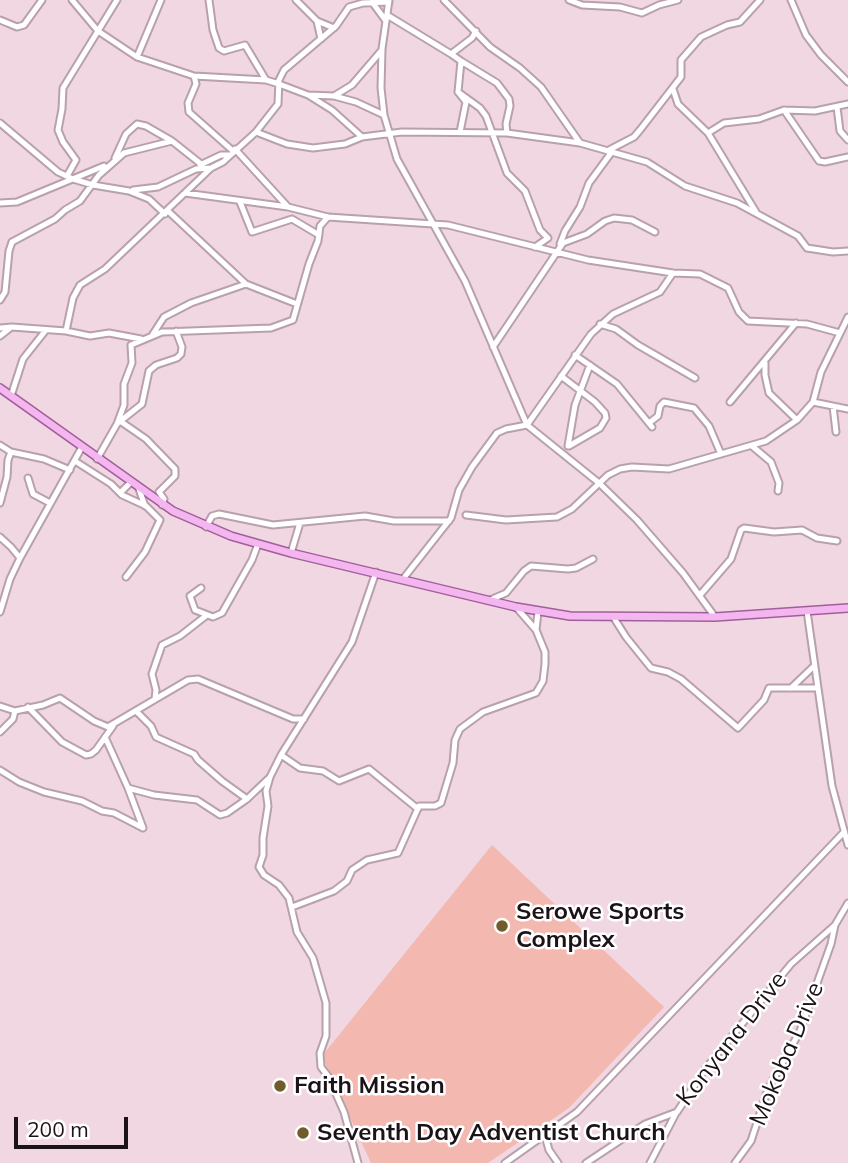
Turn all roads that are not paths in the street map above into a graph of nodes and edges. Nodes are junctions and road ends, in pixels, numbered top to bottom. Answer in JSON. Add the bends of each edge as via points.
{"nodes":[{"id":1,"x":42,"y":0,"type":"edge"},
{"id":2,"x":72,"y":0,"type":"edge"},
{"id":3,"x":117,"y":0,"type":"edge"},
{"id":4,"x":161,"y":0,"type":"edge"},
{"id":5,"x":209,"y":0,"type":"edge"},
{"id":6,"x":296,"y":0,"type":"edge"},
{"id":7,"x":353,"y":0,"type":"edge"},
{"id":8,"x":444,"y":0,"type":"edge"},
{"id":9,"x":569,"y":0,"type":"edge"},
{"id":10,"x":678,"y":0,"type":"edge"},
{"id":11,"x":760,"y":0,"type":"edge"},
{"id":12,"x":790,"y":0,"type":"edge"},
{"id":13,"x":373,"y":1,"type":"edge"},
{"id":14,"x":389,"y":1,"type":"edge"},
{"id":15,"x":349,"y":7,"type":"junction"},
{"id":16,"x":386,"y":18,"type":"junction"},
{"id":17,"x":0,"y":20,"type":"edge"},
{"id":18,"x":317,"y":21,"type":"junction"},
{"id":19,"x":334,"y":28,"type":"junction"},
{"id":20,"x":476,"y":31,"type":"junction"},
{"id":21,"x":98,"y":32,"type":"junction"},
{"id":22,"x":321,"y":39,"type":"junction"},
{"id":23,"x":382,"y":50,"type":"junction"},
{"id":24,"x":451,"y":54,"type":"junction"},
{"id":25,"x":137,"y":57,"type":"junction"},
{"id":26,"x":461,"y":61,"type":"junction"},
{"id":27,"x":194,"y":76,"type":"junction"},
{"id":28,"x":266,"y":80,"type":"junction"},
{"id":29,"x":848,"y":82,"type":"edge"},
{"id":30,"x":279,"y":83,"type":"junction"},
{"id":31,"x":673,"y":88,"type":"junction"},
{"id":32,"x":458,"y":92,"type":"junction"},
{"id":33,"x":308,"y":94,"type":"junction"},
{"id":34,"x":334,"y":96,"type":"junction"},
{"id":35,"x":848,"y":104,"type":"edge"},
{"id":36,"x":838,"y":107,"type":"junction"},
{"id":37,"x":784,"y":110,"type":"junction"},
{"id":38,"x":384,"y":115,"type":"junction"},
{"id":39,"x":0,"y":123,"type":"edge"},
{"id":40,"x":257,"y":132,"type":"junction"},
{"id":41,"x":460,"y":132,"type":"junction"},
{"id":42,"x":490,"y":132,"type":"junction"},
{"id":43,"x":389,"y":133,"type":"junction"},
{"id":44,"x":507,"y":133,"type":"junction"},
{"id":45,"x":708,"y":134,"type":"junction"},
{"id":46,"x":362,"y":136,"type":"junction"},
{"id":47,"x":848,"y":140,"type":"edge"},
{"id":48,"x":172,"y":141,"type":"junction"},
{"id":49,"x":580,"y":143,"type":"junction"},
{"id":50,"x":233,"y":152,"type":"junction"},
{"id":51,"x":609,"y":152,"type":"junction"},
{"id":52,"x":848,"y":157,"type":"edge"},
{"id":53,"x":112,"y":162,"type":"junction"},
{"id":54,"x":201,"y":164,"type":"junction"},
{"id":55,"x":211,"y":168,"type":"junction"},
{"id":56,"x":196,"y":169,"type":"junction"},
{"id":57,"x":58,"y":172,"type":"junction"},
{"id":58,"x":70,"y":178,"type":"junction"},
{"id":59,"x":93,"y":185,"type":"junction"},
{"id":60,"x":50,"y":187,"type":"junction"},
{"id":61,"x":130,"y":191,"type":"junction"},
{"id":62,"x":185,"y":193,"type":"junction"},
{"id":63,"x":0,"y":202,"type":"edge"},
{"id":64,"x":240,"y":202,"type":"junction"},
{"id":65,"x":288,"y":207,"type":"junction"},
{"id":66,"x":167,"y":212,"type":"junction"},
{"id":67,"x":756,"y":212,"type":"junction"},
{"id":68,"x":328,"y":217,"type":"junction"},
{"id":69,"x":432,"y":223,"type":"junction"},
{"id":70,"x":565,"y":231,"type":"junction"},
{"id":71,"x":654,"y":232,"type":"dead end"},
{"id":72,"x":319,"y":235,"type":"junction"},
{"id":73,"x":548,"y":238,"type":"junction"},
{"id":74,"x":535,"y":247,"type":"junction"},
{"id":75,"x":558,"y":249,"type":"junction"},
{"id":76,"x":848,"y":251,"type":"edge"},
{"id":77,"x":8,"y":260,"type":"junction"},
{"id":78,"x":0,"y":262,"type":"edge"},
{"id":79,"x":3,"y":272,"type":"edge"},
{"id":80,"x":673,"y":273,"type":"junction"},
{"id":81,"x":246,"y":284,"type":"junction"},
{"id":82,"x":0,"y":300,"type":"edge"},
{"id":83,"x":297,"y":304,"type":"junction"},
{"id":84,"x":613,"y":314,"type":"junction"},
{"id":85,"x":848,"y":317,"type":"edge"},
{"id":86,"x":796,"y":323,"type":"junction"},
{"id":87,"x":600,"y":324,"type":"junction"},
{"id":88,"x":12,"y":327,"type":"junction"},
{"id":89,"x":0,"y":328,"type":"edge"},
{"id":90,"x":616,"y":329,"type":"junction"},
{"id":91,"x":46,"y":330,"type":"junction"},
{"id":92,"x":65,"y":331,"type":"junction"},
{"id":93,"x":176,"y":331,"type":"junction"},
{"id":94,"x":840,"y":333,"type":"junction"},
{"id":95,"x":153,"y":334,"type":"junction"},
{"id":96,"x":0,"y":336,"type":"edge"},
{"id":97,"x":121,"y":336,"type":"junction"},
{"id":98,"x":141,"y":339,"type":"junction"},
{"id":99,"x":131,"y":345,"type":"junction"},
{"id":100,"x":493,"y":347,"type":"junction"},
{"id":101,"x":575,"y":355,"type":"junction"},
{"id":102,"x":765,"y":362,"type":"junction"},
{"id":103,"x":590,"y":365,"type":"junction"},
{"id":104,"x":561,"y":376,"type":"junction"},
{"id":105,"x":695,"y":378,"type":"dead end"},
{"id":106,"x":0,"y":388,"type":"edge"},
{"id":107,"x":580,"y":389,"type":"junction"},
{"id":108,"x":11,"y":396,"type":"junction"},
{"id":109,"x":730,"y":402,"type":"dead end"},
{"id":110,"x":813,"y":402,"type":"junction"},
{"id":111,"x":832,"y":405,"type":"junction"},
{"id":112,"x":848,"y":409,"type":"edge"},
{"id":113,"x":797,"y":420,"type":"junction"},
{"id":114,"x":118,"y":422,"type":"junction"},
{"id":115,"x":527,"y":425,"type":"junction"},
{"id":116,"x":836,"y":432,"type":"dead end"},
{"id":117,"x":0,"y":445,"type":"edge"},
{"id":118,"x":569,"y":446,"type":"junction"},
{"id":119,"x":752,"y":446,"type":"junction"},
{"id":120,"x":82,"y":447,"type":"junction"},
{"id":121,"x":11,"y":452,"type":"junction"},
{"id":122,"x":721,"y":454,"type":"junction"},
{"id":123,"x":564,"y":455,"type":"junction"},
{"id":124,"x":97,"y":458,"type":"junction"},
{"id":125,"x":75,"y":461,"type":"junction"},
{"id":126,"x":70,"y":470,"type":"junction"},
{"id":127,"x":28,"y":478,"type":"dead end"},
{"id":128,"x":130,"y":483,"type":"junction"},
{"id":129,"x":599,"y":483,"type":"junction"},
{"id":130,"x":139,"y":489,"type":"junction"},
{"id":131,"x":778,"y":491,"type":"dead end"},
{"id":132,"x":120,"y":494,"type":"junction"},
{"id":133,"x":0,"y":503,"type":"edge"},
{"id":134,"x":50,"y":503,"type":"junction"},
{"id":135,"x":162,"y":505,"type":"junction"},
{"id":136,"x":146,"y":506,"type":"junction"},
{"id":137,"x":466,"y":515,"type":"dead end"},
{"id":138,"x":449,"y":521,"type":"junction"},
{"id":139,"x":300,"y":523,"type":"junction"},
{"id":140,"x":206,"y":527,"type":"junction"},
{"id":141,"x":0,"y":537,"type":"edge"},
{"id":142,"x":837,"y":541,"type":"dead end"},
{"id":143,"x":258,"y":544,"type":"junction"},
{"id":144,"x":291,"y":553,"type":"junction"},
{"id":145,"x":20,"y":558,"type":"junction"},
{"id":146,"x":593,"y":559,"type":"dead end"},
{"id":147,"x":376,"y":572,"type":"junction"},
{"id":148,"x":126,"y":577,"type":"dead end"},
{"id":149,"x":403,"y":579,"type":"junction"},
{"id":150,"x":201,"y":589,"type":"dead end"},
{"id":151,"x":700,"y":595,"type":"junction"},
{"id":152,"x":491,"y":600,"type":"junction"},
{"id":153,"x":516,"y":607,"type":"junction"},
{"id":154,"x":848,"y":608,"type":"edge"},
{"id":155,"x":807,"y":611,"type":"junction"},
{"id":156,"x":0,"y":612,"type":"edge"},
{"id":157,"x":538,"y":612,"type":"junction"},
{"id":158,"x":207,"y":615,"type":"junction"},
{"id":159,"x":715,"y":617,"type":"junction"},
{"id":160,"x":614,"y":618,"type":"junction"},
{"id":161,"x":536,"y":630,"type":"junction"},
{"id":162,"x":814,"y":666,"type":"junction"},
{"id":163,"x":791,"y":688,"type":"junction"},
{"id":164,"x":817,"y":688,"type":"junction"},
{"id":165,"x":155,"y":699,"type":"junction"},
{"id":166,"x":0,"y":706,"type":"edge"},
{"id":167,"x":28,"y":707,"type":"junction"},
{"id":168,"x":15,"y":711,"type":"junction"},
{"id":169,"x":136,"y":711,"type":"junction"},
{"id":170,"x":304,"y":719,"type":"junction"},
{"id":171,"x":113,"y":726,"type":"junction"},
{"id":172,"x":0,"y":732,"type":"edge"},
{"id":173,"x":105,"y":737,"type":"junction"},
{"id":174,"x":281,"y":755,"type":"junction"},
{"id":175,"x":0,"y":770,"type":"edge"},
{"id":176,"x":270,"y":777,"type":"junction"},
{"id":177,"x":128,"y":788,"type":"junction"},
{"id":178,"x":247,"y":799,"type":"junction"},
{"id":179,"x":418,"y":809,"type":"junction"},
{"id":180,"x":844,"y":832,"type":"junction"},
{"id":181,"x":848,"y":845,"type":"edge"},
{"id":182,"x":848,"y":902,"type":"edge"},
{"id":183,"x":292,"y":907,"type":"junction"},
{"id":184,"x":835,"y":925,"type":"junction"},
{"id":185,"x":677,"y":1112,"type":"junction"},
{"id":186,"x":545,"y":1136,"type":"junction"},
{"id":187,"x":358,"y":1163,"type":"edge"},
{"id":188,"x":505,"y":1163,"type":"edge"},
{"id":189,"x":558,"y":1163,"type":"edge"},
{"id":190,"x":586,"y":1163,"type":"edge"},
{"id":191,"x":650,"y":1163,"type":"edge"},
{"id":192,"x":735,"y":1163,"type":"edge"}],
"edges":[{"from":1,"to":17,"type":"street","via":[[24,25]]},
{"from":2,"to":21,"type":"street"},
{"from":3,"to":21,"type":"street"},
{"from":4,"to":25,"type":"street"},
{"from":5,"to":28,"type":"street","via":[[219,48],[224,51],[245,45]]},
{"from":6,"to":18,"type":"street"},
{"from":7,"to":15,"type":"street"},
{"from":8,"to":20,"type":"street"},
{"from":9,"to":10,"type":"street","via":[[642,13]]},
{"from":11,"to":31,"type":"street","via":[[740,22],[701,37],[681,60],[681,77]]},
{"from":12,"to":29,"type":"street","via":[[806,35]]},
{"from":13,"to":14,"type":"street"},
{"from":13,"to":15,"type":"street"},
{"from":13,"to":16,"type":"street"},
{"from":14,"to":16,"type":"street"},
{"from":15,"to":19,"type":"street"},
{"from":16,"to":23,"type":"street"},
{"from":16,"to":24,"type":"street"},
{"from":18,"to":19,"type":"street"},
{"from":18,"to":22,"type":"street"},
{"from":19,"to":22,"type":"street"},
{"from":20,"to":24,"type":"street"},
{"from":20,"to":49,"type":"street","via":[[541,87]]},
{"from":21,"to":25,"type":"street"},
{"from":21,"to":58,"type":"street","via":[[63,88],[58,130],[76,160]]},
{"from":22,"to":30,"type":"street","via":[[284,70]]},
{"from":23,"to":34,"type":"street","via":[[352,85]]},
{"from":23,"to":38,"type":"street"},
{"from":24,"to":26,"type":"street"},
{"from":25,"to":27,"type":"street"},
{"from":26,"to":32,"type":"street"},
{"from":26,"to":44,"type":"street","via":[[497,83],[509,99]]},
{"from":27,"to":28,"type":"street"},
{"from":27,"to":50,"type":"street","via":[[190,112]]},
{"from":28,"to":30,"type":"street"},
{"from":30,"to":33,"type":"street"},
{"from":30,"to":40,"type":"street","via":[[278,104]]},
{"from":31,"to":45,"type":"street","via":[[679,107]]},
{"from":31,"to":51,"type":"street","via":[[634,137]]},
{"from":32,"to":41,"type":"street","via":[[466,102]]},
{"from":32,"to":42,"type":"street","via":[[480,108]]},
{"from":33,"to":34,"type":"street"},
{"from":33,"to":46,"type":"street"},
{"from":34,"to":38,"type":"street"},
{"from":35,"to":36,"type":"street"},
{"from":36,"to":37,"type":"street"},
{"from":36,"to":47,"type":"street","via":[[841,133]]},
{"from":37,"to":45,"type":"street","via":[[759,119],[723,123]]},
{"from":37,"to":52,"type":"street","via":[[819,161]]},
{"from":38,"to":43,"type":"street"},
{"from":39,"to":57,"type":"street"},
{"from":40,"to":46,"type":"street","via":[[313,148],[345,144]]},
{"from":40,"to":50,"type":"street"},
{"from":41,"to":42,"type":"street"},
{"from":41,"to":43,"type":"street"},
{"from":42,"to":44,"type":"street"},
{"from":42,"to":73,"type":"street","via":[[507,173],[525,191],[540,230]]},
{"from":43,"to":46,"type":"street"},
{"from":43,"to":69,"type":"street","via":[[402,171]]},
{"from":44,"to":49,"type":"street"},
{"from":45,"to":67,"type":"street"},
{"from":48,"to":53,"type":"street","via":[[131,150]]},
{"from":48,"to":53,"type":"street","via":[[137,124],[126,134]]},
{"from":48,"to":54,"type":"street"},
{"from":49,"to":51,"type":"street"},
{"from":50,"to":54,"type":"street"},
{"from":50,"to":55,"type":"street"},
{"from":50,"to":65,"type":"street"},
{"from":51,"to":67,"type":"street","via":[[652,164],[685,186]]},
{"from":51,"to":70,"type":"street"},
{"from":53,"to":58,"type":"street"},
{"from":53,"to":59,"type":"street"},
{"from":54,"to":56,"type":"street"},
{"from":55,"to":56,"type":"street"},
{"from":55,"to":62,"type":"street"},
{"from":56,"to":61,"type":"street","via":[[158,187]]},
{"from":57,"to":58,"type":"street"},
{"from":57,"to":60,"type":"street"},
{"from":58,"to":59,"type":"street"},
{"from":58,"to":60,"type":"street"},
{"from":59,"to":61,"type":"street"},
{"from":59,"to":77,"type":"street","via":[[55,219],[16,239]]},
{"from":60,"to":63,"type":"street","via":[[17,202]]},
{"from":61,"to":66,"type":"street"},
{"from":62,"to":64,"type":"street"},
{"from":62,"to":66,"type":"street"},
{"from":64,"to":65,"type":"street"},
{"from":64,"to":72,"type":"street","via":[[252,232],[292,219]]},
{"from":65,"to":68,"type":"street"},
{"from":66,"to":81,"type":"street"},
{"from":66,"to":92,"type":"street","via":[[100,273],[80,285]]},
{"from":67,"to":76,"type":"street","via":[[798,236],[807,248]]},
{"from":68,"to":69,"type":"street"},
{"from":68,"to":72,"type":"street"},
{"from":69,"to":74,"type":"street"},
{"from":69,"to":100,"type":"street","via":[[465,281]]},
{"from":70,"to":73,"type":"street"},
{"from":70,"to":75,"type":"street"},
{"from":71,"to":75,"type":"street","via":[[632,220],[614,218]]},
{"from":72,"to":83,"type":"street"},
{"from":73,"to":74,"type":"street"},
{"from":73,"to":75,"type":"street"},
{"from":74,"to":75,"type":"street"},
{"from":75,"to":80,"type":"street"},
{"from":75,"to":100,"type":"street"},
{"from":77,"to":78,"type":"street"},
{"from":77,"to":79,"type":"street"},
{"from":79,"to":82,"type":"street","via":[[5,292]]},
{"from":80,"to":84,"type":"street","via":[[655,296]]},
{"from":80,"to":86,"type":"street","via":[[715,280],[730,291],[748,320]]},
{"from":81,"to":83,"type":"street"},
{"from":81,"to":95,"type":"street","via":[[164,317]]},
{"from":83,"to":93,"type":"street","via":[[293,320],[271,328]]},
{"from":84,"to":87,"type":"street"},
{"from":84,"to":90,"type":"street"},
{"from":85,"to":94,"type":"street"},
{"from":86,"to":94,"type":"street"},
{"from":86,"to":102,"type":"street"},
{"from":87,"to":90,"type":"street"},
{"from":87,"to":101,"type":"street"},
{"from":88,"to":89,"type":"street"},
{"from":88,"to":91,"type":"street"},
{"from":88,"to":96,"type":"street"},
{"from":90,"to":105,"type":"street"},
{"from":91,"to":92,"type":"street"},
{"from":91,"to":108,"type":"street","via":[[23,359]]},
{"from":92,"to":97,"type":"street"},
{"from":93,"to":95,"type":"street"},
{"from":93,"to":114,"type":"street","via":[[181,354],[149,371],[142,404]]},
{"from":94,"to":110,"type":"street"},
{"from":95,"to":98,"type":"street"},
{"from":97,"to":98,"type":"street"},
{"from":97,"to":99,"type":"street"},
{"from":98,"to":99,"type":"street"},
{"from":99,"to":114,"type":"street","via":[[132,363]]},
{"from":100,"to":115,"type":"street"},
{"from":101,"to":103,"type":"street"},
{"from":101,"to":104,"type":"street"},
{"from":102,"to":109,"type":"street"},
{"from":102,"to":113,"type":"street","via":[[769,393]]},
{"from":103,"to":107,"type":"street"},
{"from":103,"to":122,"type":"street","via":[[617,384],[650,425],[664,402],[694,408],[709,426]]},
{"from":104,"to":107,"type":"street"},
{"from":104,"to":115,"type":"street"},
{"from":106,"to":108,"type":"main road"},
{"from":107,"to":118,"type":"street"},
{"from":107,"to":118,"type":"street","via":[[606,418],[600,428]]},
{"from":108,"to":120,"type":"main road"},
{"from":110,"to":111,"type":"street"},
{"from":110,"to":113,"type":"street"},
{"from":111,"to":112,"type":"street"},
{"from":111,"to":116,"type":"street"},
{"from":113,"to":119,"type":"street"},
{"from":114,"to":124,"type":"street"},
{"from":114,"to":135,"type":"street","via":[[146,439],[175,469],[175,476],[159,492]]},
{"from":115,"to":123,"type":"street"},
{"from":115,"to":138,"type":"street","via":[[497,433],[459,490]]},
{"from":117,"to":121,"type":"street"},
{"from":118,"to":123,"type":"street"},
{"from":119,"to":122,"type":"street"},
{"from":119,"to":131,"type":"street","via":[[771,462]]},
{"from":120,"to":124,"type":"main road"},
{"from":120,"to":125,"type":"street"},
{"from":121,"to":126,"type":"street"},
{"from":121,"to":133,"type":"street"},
{"from":122,"to":129,"type":"street","via":[[664,470],[620,469]]},
{"from":123,"to":129,"type":"street"},
{"from":124,"to":128,"type":"main road"},
{"from":125,"to":126,"type":"street"},
{"from":125,"to":132,"type":"street"},
{"from":126,"to":134,"type":"street"},
{"from":127,"to":134,"type":"street","via":[[33,494]]},
{"from":128,"to":130,"type":"main road"},
{"from":128,"to":132,"type":"street"},
{"from":129,"to":137,"type":"street","via":[[557,517],[506,520]]},
{"from":129,"to":151,"type":"street","via":[[651,535]]},
{"from":130,"to":135,"type":"main road"},
{"from":130,"to":136,"type":"street"},
{"from":132,"to":136,"type":"street"},
{"from":134,"to":145,"type":"street"},
{"from":135,"to":140,"type":"main road"},
{"from":136,"to":148,"type":"street","via":[[160,520],[145,552]]},
{"from":138,"to":139,"type":"street","via":[[394,521],[375,516]]},
{"from":138,"to":149,"type":"street"},
{"from":139,"to":140,"type":"street","via":[[273,525],[219,514],[212,516]]},
{"from":139,"to":144,"type":"street"},
{"from":140,"to":143,"type":"main road"},
{"from":141,"to":145,"type":"street"},
{"from":142,"to":151,"type":"street","via":[[802,530],[744,528],[731,559]]},
{"from":143,"to":144,"type":"main road"},
{"from":143,"to":158,"type":"street","via":[[227,608],[218,616]]},
{"from":144,"to":147,"type":"main road"},
{"from":145,"to":156,"type":"street"},
{"from":146,"to":152,"type":"street","via":[[568,569],[531,566],[506,593]]},
{"from":147,"to":149,"type":"main road"},
{"from":147,"to":170,"type":"street","via":[[352,642]]},
{"from":149,"to":152,"type":"main road"},
{"from":150,"to":158,"type":"street","via":[[190,599],[195,610]]},
{"from":151,"to":159,"type":"street"},
{"from":152,"to":153,"type":"main road"},
{"from":153,"to":157,"type":"main road"},
{"from":153,"to":161,"type":"street"},
{"from":154,"to":155,"type":"main road"},
{"from":155,"to":159,"type":"main road"},
{"from":155,"to":162,"type":"street"},
{"from":157,"to":160,"type":"main road"},
{"from":157,"to":161,"type":"street"},
{"from":158,"to":165,"type":"street","via":[[162,645],[152,674]]},
{"from":159,"to":160,"type":"main road"},
{"from":160,"to":163,"type":"street","via":[[651,668],[681,679],[738,728],[769,688]]},
{"from":161,"to":179,"type":"street","via":[[545,652],[539,689],[483,712],[460,729],[441,803]]},
{"from":162,"to":163,"type":"street"},
{"from":162,"to":164,"type":"street"},
{"from":163,"to":164,"type":"street"},
{"from":164,"to":180,"type":"street"},
{"from":165,"to":169,"type":"street"},
{"from":165,"to":170,"type":"street","via":[[198,679],[290,718]]},
{"from":166,"to":168,"type":"street"},
{"from":167,"to":168,"type":"street"},
{"from":167,"to":171,"type":"street","via":[[60,698],[99,724]]},
{"from":167,"to":173,"type":"street","via":[[62,742],[82,754],[93,753]]},
{"from":168,"to":172,"type":"street"},
{"from":169,"to":171,"type":"street"},
{"from":169,"to":178,"type":"street","via":[[156,737],[194,754]]},
{"from":170,"to":174,"type":"street"},
{"from":171,"to":173,"type":"street"},
{"from":173,"to":177,"type":"street"},
{"from":174,"to":176,"type":"street"},
{"from":174,"to":179,"type":"street","via":[[300,768],[323,771],[339,781],[369,769]]},
{"from":175,"to":177,"type":"street","via":[[48,794],[82,801],[143,828]]},
{"from":176,"to":178,"type":"street"},
{"from":176,"to":183,"type":"street","via":[[259,867],[285,891]]},
{"from":177,"to":178,"type":"street","via":[[197,800],[220,815]]},
{"from":179,"to":183,"type":"street","via":[[398,853],[367,860],[334,891]]},
{"from":180,"to":181,"type":"street"},
{"from":180,"to":186,"type":"street","via":[[585,1105]]},
{"from":182,"to":184,"type":"street","name":"Mokoba Drive"},
{"from":183,"to":187,"type":"street","via":[[297,932],[311,954],[326,1003],[321,1067],[344,1112]]},
{"from":184,"to":185,"type":"street","name":"Konyana Drive","via":[[791,964],[706,1068]]},
{"from":184,"to":192,"type":"street","name":"Mokoba Drive","via":[[800,1031],[768,1089],[751,1141]]},
{"from":185,"to":190,"type":"street","name":"Konyana Drive","via":[[645,1124]]},
{"from":185,"to":191,"type":"street"},
{"from":186,"to":188,"type":"street"},
{"from":186,"to":189,"type":"street"}]}
